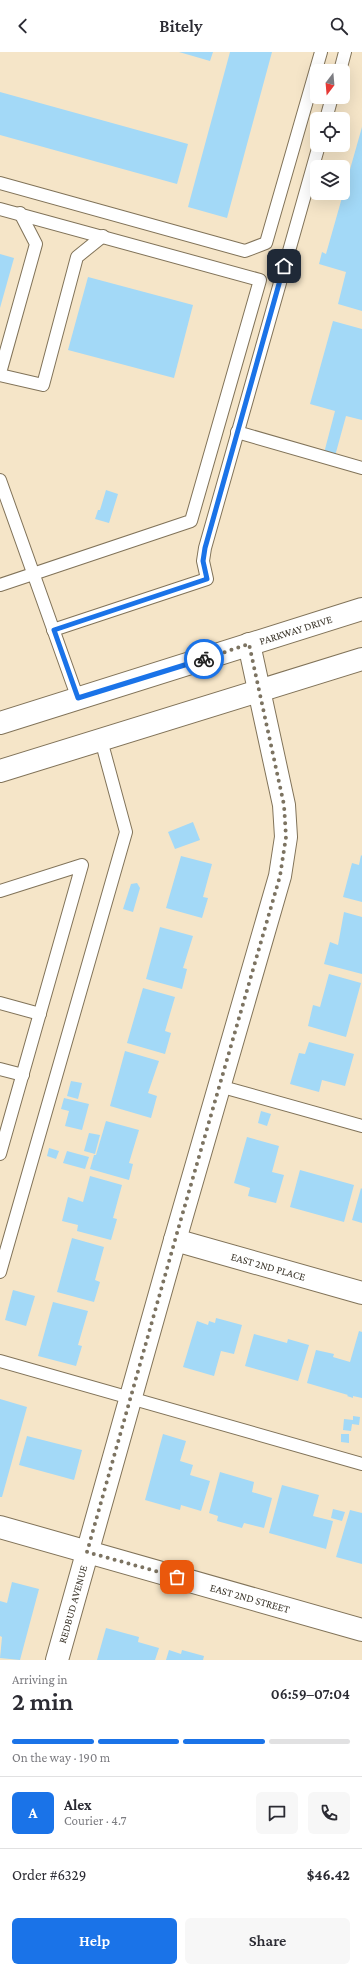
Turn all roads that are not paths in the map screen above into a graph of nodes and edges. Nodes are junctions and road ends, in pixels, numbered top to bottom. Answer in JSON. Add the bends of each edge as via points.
{"nodes":[{"id":1,"x":321,"y":52,"type":"edge"},
{"id":2,"x":345,"y":52,"type":"edge"},
{"id":3,"x":342,"y":64,"type":"edge"},
{"id":4,"x":317,"y":152,"type":"edge"},
{"id":5,"x":0,"y":184,"type":"edge"},
{"id":6,"x":0,"y":209,"type":"edge"},
{"id":7,"x":20,"y":213,"type":"junction"},
{"id":8,"x":103,"y":236,"type":"junction"},
{"id":9,"x":0,"y":374,"type":"edge"},
{"id":10,"x":237,"y":432,"type":"junction"},
{"id":11,"x":362,"y":468,"type":"edge"},
{"id":12,"x":0,"y":480,"type":"edge"},
{"id":13,"x":34,"y":574,"type":"junction"},
{"id":14,"x":0,"y":585,"type":"edge"},
{"id":15,"x":362,"y":609,"type":"edge"},
{"id":16,"x":54,"y":630,"type":"junction"},
{"id":17,"x":249,"y":644,"type":"junction"},
{"id":18,"x":362,"y":659,"type":"edge"},
{"id":19,"x":260,"y":692,"type":"junction"},
{"id":20,"x":78,"y":698,"type":"junction"},
{"id":21,"x":0,"y":723,"type":"edge"},
{"id":22,"x":101,"y":740,"type":"junction"},
{"id":23,"x":0,"y":771,"type":"edge"},
{"id":24,"x":0,"y":891,"type":"edge"},
{"id":25,"x":0,"y":1003,"type":"edge"},
{"id":26,"x":40,"y":1014,"type":"junction"},
{"id":27,"x":0,"y":1068,"type":"edge"},
{"id":28,"x":23,"y":1075,"type":"junction"},
{"id":29,"x":219,"y":1086,"type":"junction"},
{"id":30,"x":4,"y":1121,"type":"edge"},
{"id":31,"x":362,"y":1126,"type":"edge"},
{"id":32,"x":0,"y":1154,"type":"edge"},
{"id":33,"x":175,"y":1240,"type":"junction"},
{"id":34,"x":0,"y":1272,"type":"edge"},
{"id":35,"x":362,"y":1293,"type":"edge"},
{"id":36,"x":0,"y":1361,"type":"edge"},
{"id":37,"x":131,"y":1398,"type":"junction"},
{"id":38,"x":362,"y":1464,"type":"edge"},
{"id":39,"x":0,"y":1527,"type":"edge"},
{"id":40,"x":87,"y":1552,"type":"junction"},
{"id":41,"x":362,"y":1630,"type":"edge"},
{"id":42,"x":57,"y":1660,"type":"edge"}],
"edges":[{"from":1,"to":5,"type":"lane","via":[[266,243],[245,251]]},
{"from":2,"to":3,"type":"lane"},
{"from":4,"to":10,"type":"lane"},
{"from":6,"to":7,"type":"lane"},
{"from":7,"to":8,"type":"lane"},
{"from":7,"to":9,"type":"lane","via":[[36,244]]},
{"from":8,"to":9,"type":"lane","via":[[77,257],[43,385]]},
{"from":8,"to":13,"type":"lane","via":[[260,280],[192,520]]},
{"from":10,"to":11,"type":"lane"},
{"from":10,"to":16,"type":"lane","via":[[205,548],[203,561],[207,579]]},
{"from":12,"to":13,"type":"lane"},
{"from":13,"to":14,"type":"lane"},
{"from":13,"to":16,"type":"lane"},
{"from":15,"to":17,"type":"main road","name":"PARKWAY DRIVE"},
{"from":16,"to":20,"type":"lane"},
{"from":17,"to":19,"type":"main road","name":"REDBUD AVENUE"},
{"from":17,"to":20,"type":"main road","name":"PARKWAY DRIVE"},
{"from":18,"to":19,"type":"main road"},
{"from":19,"to":22,"type":"main road"},
{"from":19,"to":29,"type":"main road","name":"REDBUD AVENUE","via":[[284,805],[286,837],[280,876]]},
{"from":20,"to":21,"type":"main road","name":"PARKWAY DRIVE"},
{"from":22,"to":23,"type":"main road"},
{"from":22,"to":34,"type":"lane","via":[[126,832]]},
{"from":24,"to":26,"type":"lane","via":[[82,865]]},
{"from":25,"to":26,"type":"lane"},
{"from":26,"to":28,"type":"lane"},
{"from":27,"to":28,"type":"lane"},
{"from":28,"to":30,"type":"lane"},
{"from":29,"to":31,"type":"lane"},
{"from":29,"to":33,"type":"main road","name":"REDBUD AVENUE"},
{"from":30,"to":32,"type":"lane"},
{"from":33,"to":35,"type":"main road","name":"EAST 2ND PLACE"},
{"from":33,"to":37,"type":"main road","name":"REDBUD AVENUE"},
{"from":36,"to":37,"type":"lane"},
{"from":37,"to":38,"type":"lane"},
{"from":37,"to":40,"type":"main road","name":"REDBUD AVENUE"},
{"from":39,"to":40,"type":"main road","name":"EAST 2ND STREET"},
{"from":40,"to":41,"type":"main road","name":"EAST 2ND STREET"},
{"from":40,"to":42,"type":"main road","name":"REDBUD AVENUE"}]}
